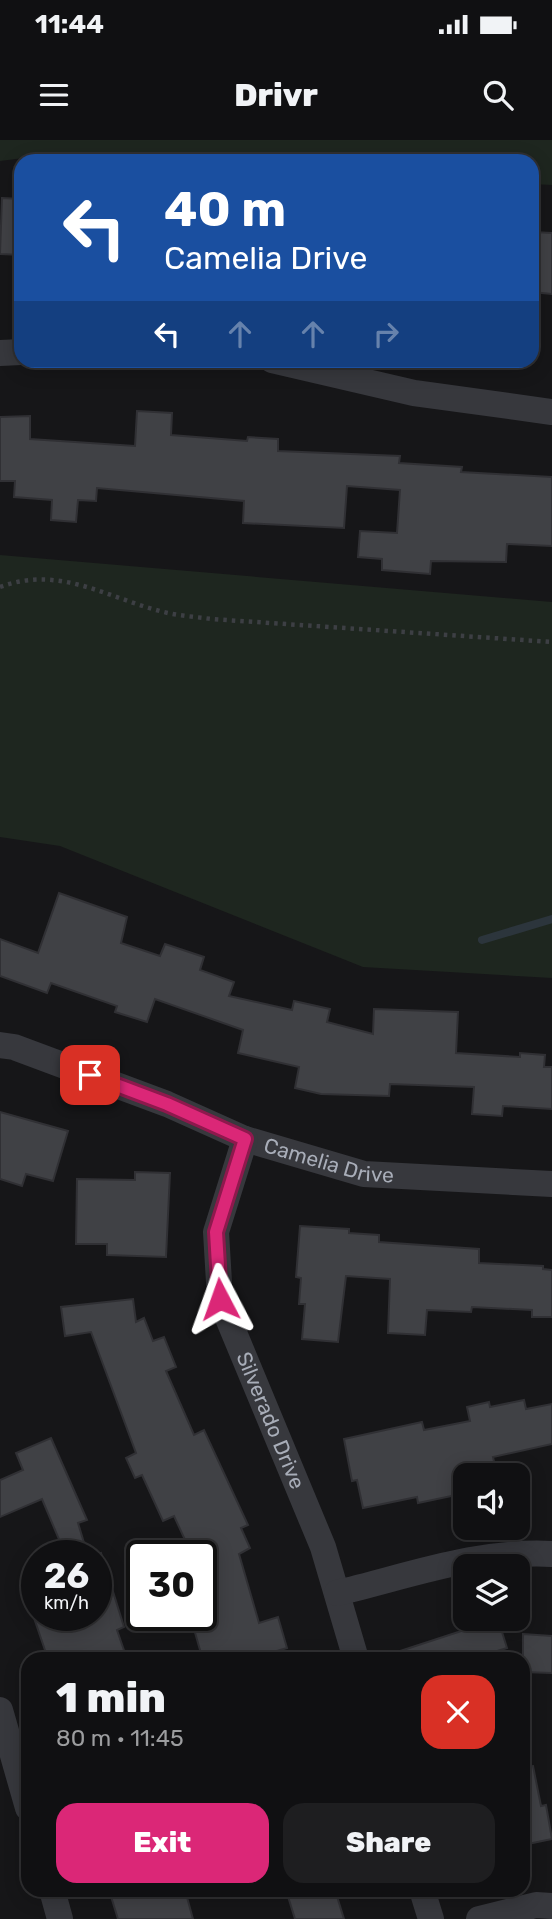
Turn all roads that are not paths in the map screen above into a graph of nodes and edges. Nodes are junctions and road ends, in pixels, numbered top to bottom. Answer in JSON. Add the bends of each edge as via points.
{"nodes":[{"id":1,"x":306,"y":368,"type":"edge"},
{"id":2,"x":552,"y":412,"type":"edge"},
{"id":3,"x":0,"y":1045,"type":"edge"},
{"id":4,"x":245,"y":1139,"type":"junction"},
{"id":5,"x":552,"y":1184,"type":"edge"},
{"id":6,"x":552,"y":1554,"type":"edge"},
{"id":7,"x":337,"y":1593,"type":"junction"},
{"id":8,"x":354,"y":1652,"type":"edge"},
{"id":9,"x":0,"y":1710,"type":"edge"},
{"id":10,"x":21,"y":1784,"type":"edge"},
{"id":11,"x":54,"y":1897,"type":"edge"},
{"id":12,"x":424,"y":1897,"type":"edge"},
{"id":13,"x":552,"y":1906,"type":"edge"},
{"id":14,"x":60,"y":1919,"type":"edge"},
{"id":15,"x":431,"y":1919,"type":"edge"},
{"id":16,"x":479,"y":1919,"type":"edge"}],
"edges":[{"from":1,"to":2,"type":"street","via":[[414,393]]},
{"from":3,"to":4,"type":"street","name":"Camelia Drive","via":[[14,1046],[167,1104]]},
{"from":4,"to":5,"type":"street","name":"Camelia Drive","via":[[364,1174]]},
{"from":4,"to":7,"type":"street","name":"Silverado Drive","via":[[216,1232],[220,1299],[323,1547]]},
{"from":6,"to":7,"type":"street","via":[[524,1552],[455,1561]]},
{"from":7,"to":8,"type":"street","name":"Silverado Drive"},
{"from":9,"to":10,"type":"street"},
{"from":11,"to":14,"type":"street"},
{"from":12,"to":15,"type":"street"},
{"from":13,"to":16,"type":"street","via":[[536,1905]]}]}
